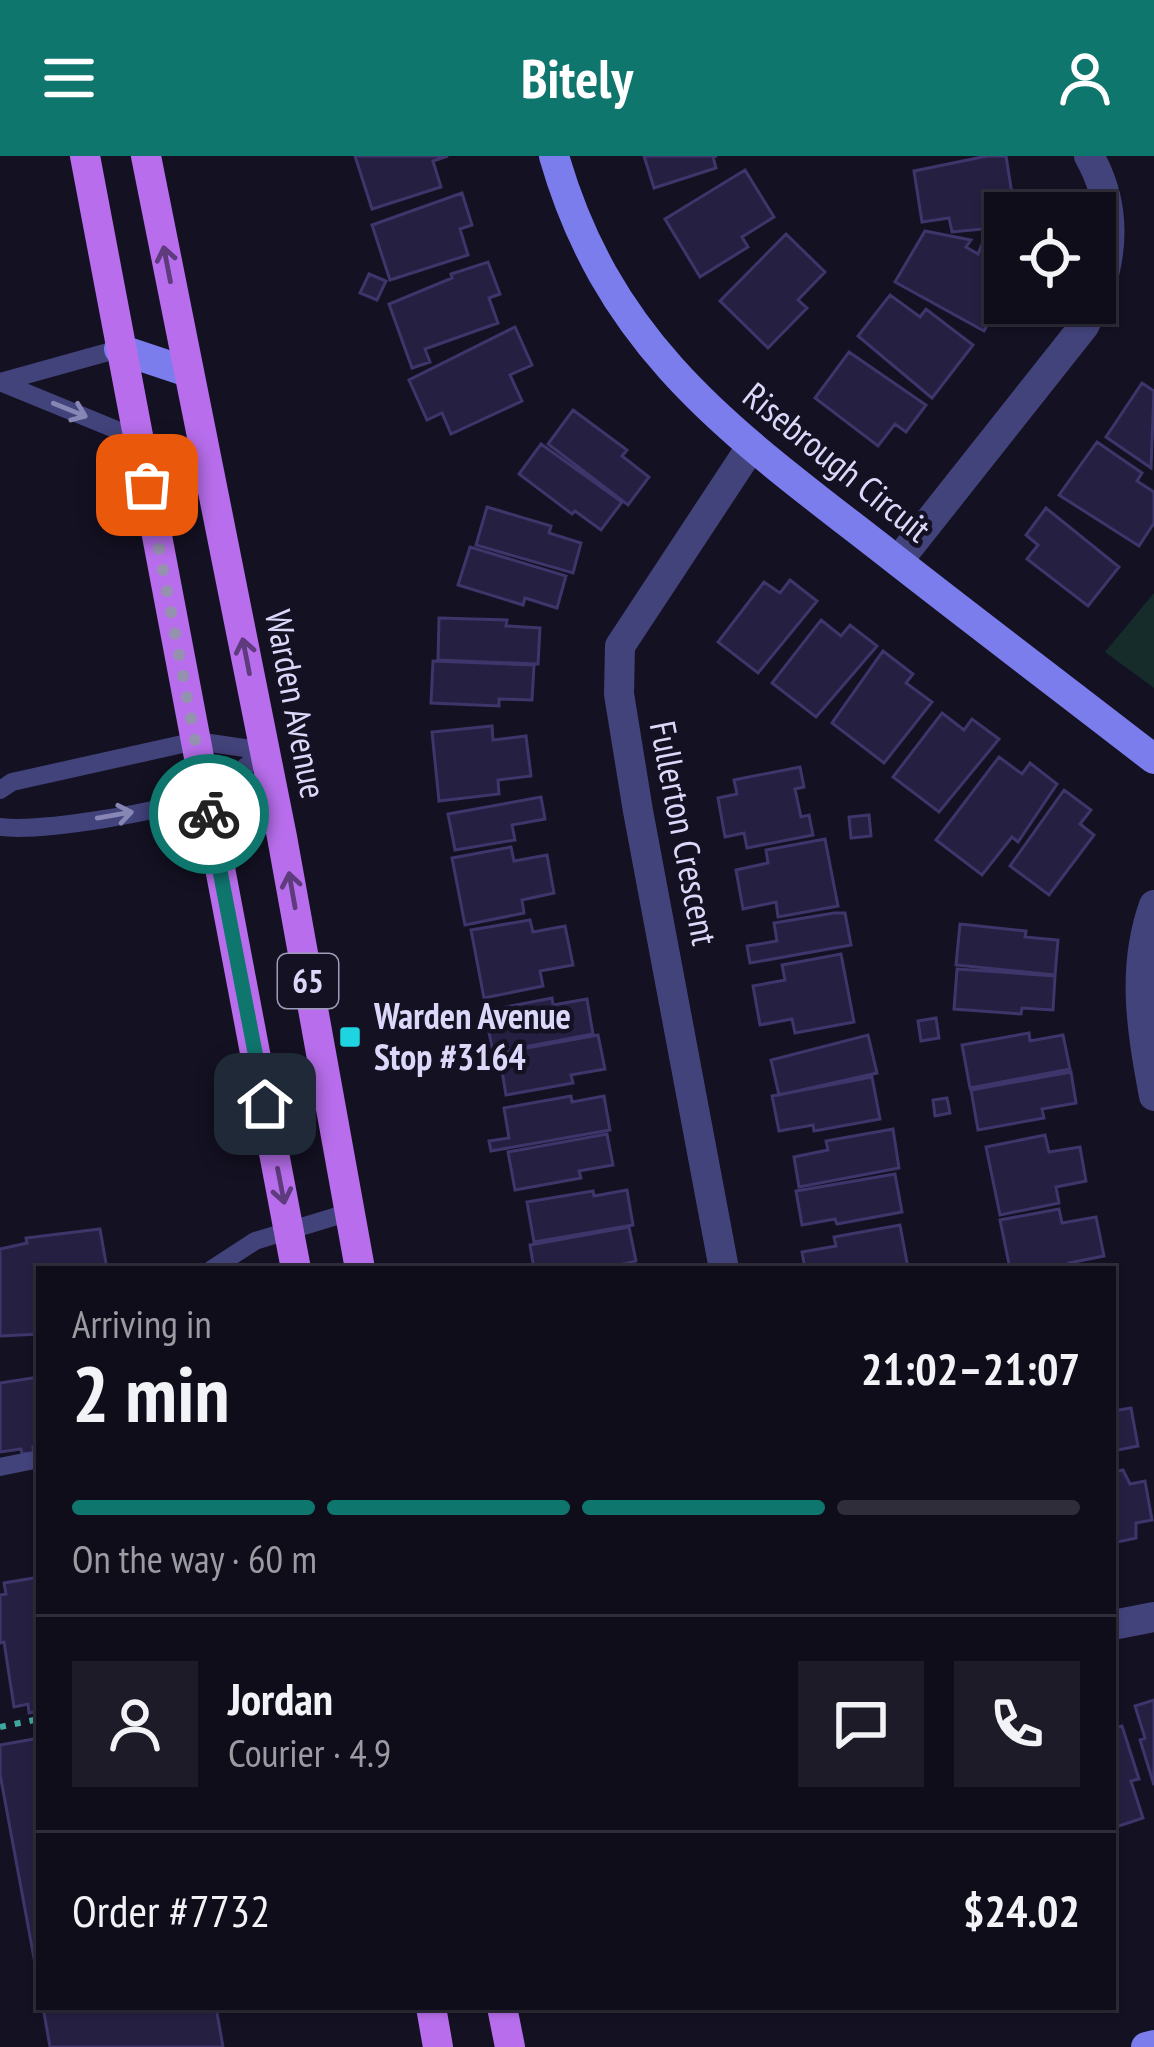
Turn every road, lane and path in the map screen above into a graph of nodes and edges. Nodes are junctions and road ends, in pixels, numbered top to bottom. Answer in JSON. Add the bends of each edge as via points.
{"nodes":[{"id":1,"x":85,"y":156,"type":"edge"},
{"id":2,"x":146,"y":156,"type":"edge"},
{"id":3,"x":554,"y":156,"type":"edge"},
{"id":4,"x":1089,"y":156,"type":"edge"},
{"id":5,"x":119,"y":349,"type":"junction"},
{"id":6,"x":188,"y":372,"type":"junction"},
{"id":7,"x":0,"y":382,"type":"edge"},
{"id":8,"x":139,"y":439,"type":"junction"},
{"id":9,"x":752,"y":447,"type":"junction"},
{"id":10,"x":898,"y":562,"type":"junction"},
{"id":11,"x":196,"y":741,"type":"junction"},
{"id":12,"x":265,"y":751,"type":"junction"},
{"id":13,"x":1154,"y":759,"type":"edge"},
{"id":14,"x":0,"y":790,"type":"edge"},
{"id":15,"x":206,"y":794,"type":"junction"},
{"id":16,"x":0,"y":827,"type":"edge"},
{"id":17,"x":1154,"y":905,"type":"edge"},
{"id":18,"x":1154,"y":1096,"type":"edge"},
{"id":19,"x":350,"y":1212,"type":"junction"},
{"id":20,"x":290,"y":1232,"type":"junction"},
{"id":21,"x":217,"y":1266,"type":"edge"},
{"id":22,"x":296,"y":1266,"type":"edge"},
{"id":23,"x":359,"y":1266,"type":"edge"},
{"id":24,"x":723,"y":1266,"type":"edge"},
{"id":25,"x":36,"y":1460,"type":"edge"},
{"id":26,"x":0,"y":1467,"type":"edge"},
{"id":27,"x":1154,"y":1617,"type":"edge"},
{"id":28,"x":1116,"y":1624,"type":"edge"},
{"id":29,"x":36,"y":1720,"type":"edge"},
{"id":30,"x":0,"y":1727,"type":"edge"},
{"id":31,"x":432,"y":2010,"type":"edge"},
{"id":32,"x":503,"y":2010,"type":"edge"},
{"id":33,"x":438,"y":2047,"type":"edge"},
{"id":34,"x":510,"y":2047,"type":"edge"}],
"edges":[{"from":1,"to":5,"type":"main road","number":"65"},
{"from":6,"to":2,"type":"main road","name":"Warden Avenue","number":"65","one_way":true},
{"from":3,"to":9,"type":"street","name":"Risebrough Circuit","via":[[595,262],[632,322],[678,381]]},
{"from":4,"to":10,"type":"street","via":[[1112,236],[1100,294],[1084,326]]},
{"from":5,"to":6,"type":"street"},
{"from":5,"to":7,"type":"lane"},
{"from":5,"to":8,"type":"main road","number":"65"},
{"from":12,"to":6,"type":"main road","name":"Warden Avenue","number":"65","one_way":true},
{"from":7,"to":8,"type":"lane","one_way":true},
{"from":8,"to":11,"type":"main road","number":"65"},
{"from":9,"to":10,"type":"street","name":"Risebrough Circuit"},
{"from":9,"to":24,"type":"street","name":"Fullerton Crescent","via":[[620,646],[619,694],[638,812]]},
{"from":10,"to":13,"type":"street","name":"Risebrough Circuit"},
{"from":11,"to":12,"type":"lane"},
{"from":11,"to":14,"type":"lane"},
{"from":11,"to":15,"type":"main road","number":"65"},
{"from":12,"to":15,"type":"lane"},
{"from":19,"to":12,"type":"main road","name":"Warden Avenue","number":"65","one_way":true},
{"from":16,"to":15,"type":"lane","one_way":true,"via":[[27,830]]},
{"from":15,"to":20,"type":"main road","number":"65","one_way":true},
{"from":17,"to":18,"type":"street","via":[[1139,997]]},
{"from":19,"to":20,"type":"lane"},
{"from":19,"to":23,"type":"main road","name":"Warden Avenue","number":"65"},
{"from":20,"to":21,"type":"lane","via":[[256,1241]]},
{"from":20,"to":22,"type":"main road","number":"65"},
{"from":25,"to":26,"type":"lane"},
{"from":27,"to":28,"type":"street"},
{"from":29,"to":30,"type":"path"},
{"from":31,"to":33,"type":"main road"},
{"from":32,"to":34,"type":"main road"}]}
